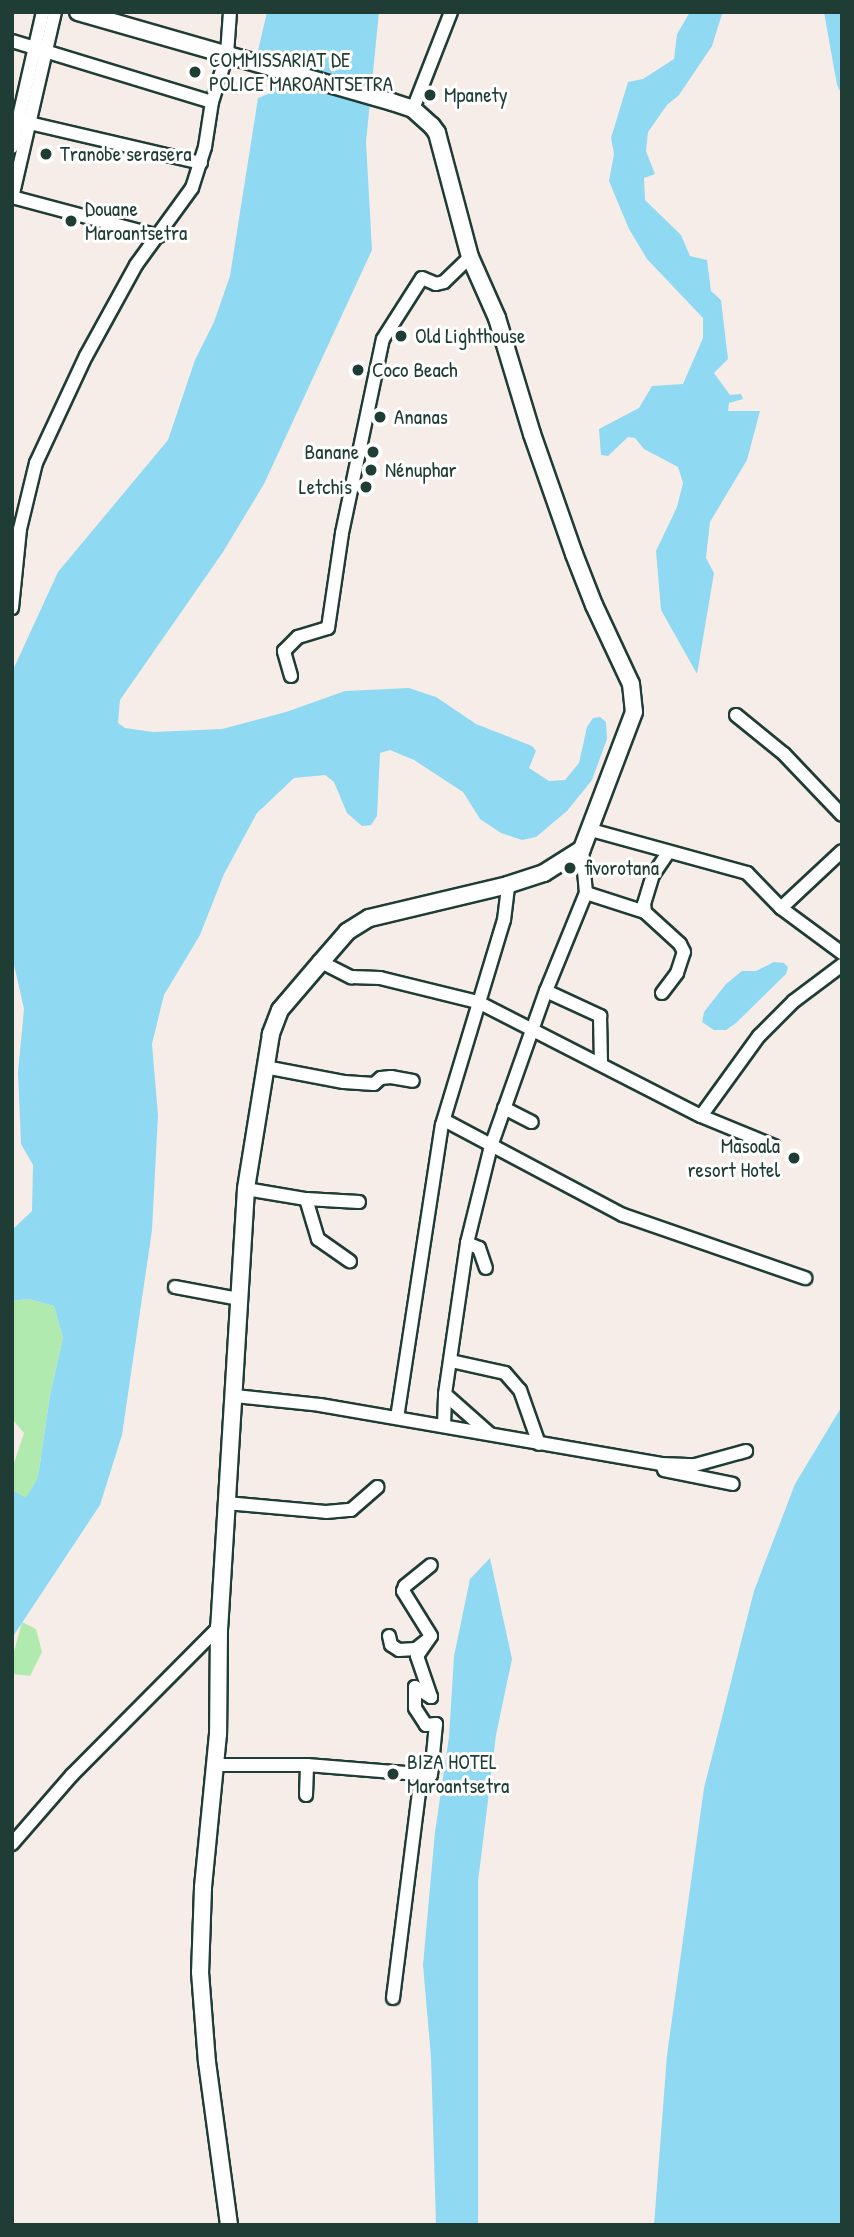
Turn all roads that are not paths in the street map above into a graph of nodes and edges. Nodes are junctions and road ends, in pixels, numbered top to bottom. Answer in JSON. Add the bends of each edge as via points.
{"nodes":[{"id":1,"x":43,"y":12,"type":"edge"},
{"id":2,"x":55,"y":12,"type":"edge"},
{"id":3,"x":78,"y":12,"type":"edge"},
{"id":4,"x":230,"y":12,"type":"edge"},
{"id":5,"x":451,"y":12,"type":"edge"},
{"id":6,"x":12,"y":41,"type":"edge"},
{"id":7,"x":40,"y":49,"type":"junction"},
{"id":8,"x":227,"y":54,"type":"junction"},
{"id":9,"x":212,"y":102,"type":"junction"},
{"id":10,"x":413,"y":109,"type":"junction"},
{"id":11,"x":20,"y":121,"type":"edge"},
{"id":12,"x":12,"y":147,"type":"edge"},
{"id":13,"x":201,"y":163,"type":"junction"},
{"id":14,"x":12,"y":197,"type":"edge"},
{"id":15,"x":159,"y":236,"type":"junction"},
{"id":16,"x":470,"y":257,"type":"junction"},
{"id":17,"x":12,"y":608,"type":"edge"},
{"id":18,"x":291,"y":677,"type":"dead end"},
{"id":19,"x":736,"y":715,"type":"dead end"},
{"id":20,"x":842,"y":815,"type":"edge"},
{"id":21,"x":592,"y":830,"type":"junction"},
{"id":22,"x":582,"y":849,"type":"junction"},
{"id":23,"x":842,"y":851,"type":"edge"},
{"id":24,"x":668,"y":853,"type":"junction"},
{"id":25,"x":508,"y":885,"type":"junction"},
{"id":26,"x":586,"y":893,"type":"junction"},
{"id":27,"x":781,"y":908,"type":"junction"},
{"id":28,"x":645,"y":912,"type":"junction"},
{"id":29,"x":842,"y":953,"type":"edge"},
{"id":30,"x":321,"y":962,"type":"junction"},
{"id":31,"x":842,"y":965,"type":"edge"},
{"id":32,"x":546,"y":991,"type":"junction"},
{"id":33,"x":662,"y":993,"type":"dead end"},
{"id":34,"x":478,"y":1002,"type":"junction"},
{"id":35,"x":532,"y":1030,"type":"junction"},
{"id":36,"x":601,"y":1063,"type":"junction"},
{"id":37,"x":265,"y":1067,"type":"junction"},
{"id":38,"x":413,"y":1081,"type":"dead end"},
{"id":39,"x":504,"y":1108,"type":"junction"},
{"id":40,"x":701,"y":1116,"type":"junction"},
{"id":41,"x":444,"y":1120,"type":"junction"},
{"id":42,"x":532,"y":1122,"type":"dead end"},
{"id":43,"x":491,"y":1146,"type":"junction"},
{"id":44,"x":774,"y":1146,"type":"dead end"},
{"id":45,"x":246,"y":1189,"type":"junction"},
{"id":46,"x":306,"y":1199,"type":"junction"},
{"id":47,"x":359,"y":1202,"type":"dead end"},
{"id":48,"x":467,"y":1243,"type":"junction"},
{"id":49,"x":350,"y":1261,"type":"dead end"},
{"id":50,"x":486,"y":1268,"type":"dead end"},
{"id":51,"x":805,"y":1278,"type":"dead end"},
{"id":52,"x":176,"y":1287,"type":"dead end"},
{"id":53,"x":239,"y":1299,"type":"junction"},
{"id":54,"x":451,"y":1361,"type":"junction"},
{"id":55,"x":445,"y":1394,"type":"junction"},
{"id":56,"x":235,"y":1396,"type":"junction"},
{"id":57,"x":397,"y":1418,"type":"junction"},
{"id":58,"x":444,"y":1425,"type":"junction"},
{"id":59,"x":490,"y":1434,"type":"junction"},
{"id":60,"x":539,"y":1444,"type":"junction"},
{"id":61,"x":746,"y":1451,"type":"dead end"},
{"id":62,"x":620,"y":1456,"type":"junction"},
{"id":63,"x":733,"y":1484,"type":"dead end"},
{"id":64,"x":377,"y":1488,"type":"dead end"},
{"id":65,"x":226,"y":1503,"type":"junction"},
{"id":66,"x":431,"y":1565,"type":"dead end"},
{"id":67,"x":219,"y":1627,"type":"junction"},
{"id":68,"x":389,"y":1636,"type":"dead end"},
{"id":69,"x":431,"y":1636,"type":"junction"},
{"id":70,"x":412,"y":1669,"type":"dead end"},
{"id":71,"x":431,"y":1696,"type":"junction"},
{"id":72,"x":216,"y":1765,"type":"junction"},
{"id":73,"x":307,"y":1765,"type":"junction"},
{"id":74,"x":421,"y":1776,"type":"junction"},
{"id":75,"x":306,"y":1795,"type":"dead end"},
{"id":76,"x":12,"y":1844,"type":"edge"},
{"id":77,"x":393,"y":1998,"type":"dead end"},
{"id":78,"x":229,"y":2225,"type":"edge"}],
"edges":[{"from":1,"to":7,"type":"street"},
{"from":2,"to":7,"type":"street"},
{"from":3,"to":8,"type":"main road"},
{"from":4,"to":8,"type":"street"},
{"from":5,"to":10,"type":"street"},
{"from":6,"to":7,"type":"street"},
{"from":7,"to":9,"type":"street"},
{"from":7,"to":11,"type":"street"},
{"from":8,"to":9,"type":"street"},
{"from":8,"to":10,"type":"main road"},
{"from":9,"to":13,"type":"street"},
{"from":10,"to":16,"type":"main road","via":[[438,133]]},
{"from":11,"to":12,"type":"street"},
{"from":11,"to":13,"type":"street"},
{"from":11,"to":14,"type":"street"},
{"from":13,"to":15,"type":"street","via":[[187,196]]},
{"from":14,"to":15,"type":"street"},
{"from":15,"to":17,"type":"street","via":[[136,265],[86,356],[36,463],[19,537]]},
{"from":16,"to":18,"type":"street","via":[[444,282],[422,278],[383,338],[342,533],[328,628],[298,636],[284,651]]},
{"from":16,"to":21,"type":"main road","via":[[497,318],[574,554],[631,684],[634,712]]},
{"from":19,"to":20,"type":"street","via":[[784,754]]},
{"from":21,"to":22,"type":"main road"},
{"from":21,"to":24,"type":"street"},
{"from":22,"to":25,"type":"main road","via":[[544,873]]},
{"from":22,"to":26,"type":"street"},
{"from":23,"to":27,"type":"street"},
{"from":24,"to":27,"type":"street","via":[[747,873]]},
{"from":24,"to":28,"type":"street","via":[[653,875]]},
{"from":25,"to":30,"type":"main road","via":[[369,918],[347,932]]},
{"from":25,"to":34,"type":"street","via":[[503,920]]},
{"from":26,"to":28,"type":"street"},
{"from":26,"to":32,"type":"street"},
{"from":27,"to":29,"type":"street"},
{"from":28,"to":33,"type":"street","via":[[684,952],[677,973]]},
{"from":30,"to":34,"type":"street","via":[[351,977],[380,978]]},
{"from":30,"to":37,"type":"main road","via":[[280,1010]]},
{"from":31,"to":40,"type":"street","via":[[794,1001],[759,1037]]},
{"from":32,"to":35,"type":"street"},
{"from":32,"to":36,"type":"street","via":[[600,1016]]},
{"from":34,"to":35,"type":"street"},
{"from":34,"to":41,"type":"street"},
{"from":35,"to":36,"type":"street"},
{"from":35,"to":39,"type":"street"},
{"from":36,"to":40,"type":"street"},
{"from":37,"to":38,"type":"street","via":[[374,1084],[391,1077]]},
{"from":37,"to":45,"type":"main road"},
{"from":39,"to":42,"type":"street"},
{"from":39,"to":43,"type":"street"},
{"from":40,"to":44,"type":"street"},
{"from":41,"to":43,"type":"street"},
{"from":41,"to":57,"type":"street"},
{"from":43,"to":48,"type":"street"},
{"from":43,"to":51,"type":"street","via":[[623,1215]]},
{"from":45,"to":46,"type":"street"},
{"from":45,"to":53,"type":"main road"},
{"from":46,"to":47,"type":"street"},
{"from":46,"to":49,"type":"street","via":[[318,1239]]},
{"from":48,"to":50,"type":"street","via":[[479,1248]]},
{"from":48,"to":54,"type":"street"},
{"from":52,"to":53,"type":"street"},
{"from":53,"to":56,"type":"main road"},
{"from":54,"to":55,"type":"street"},
{"from":54,"to":60,"type":"street","via":[[505,1373],[520,1390]]},
{"from":55,"to":58,"type":"street"},
{"from":55,"to":59,"type":"street"},
{"from":56,"to":57,"type":"street"},
{"from":56,"to":65,"type":"main road"},
{"from":57,"to":58,"type":"street"},
{"from":58,"to":59,"type":"street"},
{"from":59,"to":60,"type":"street"},
{"from":60,"to":62,"type":"street"},
{"from":61,"to":62,"type":"street","via":[[695,1465]]},
{"from":62,"to":63,"type":"street"},
{"from":64,"to":65,"type":"street","via":[[351,1510]]},
{"from":65,"to":67,"type":"main road"},
{"from":66,"to":69,"type":"street","via":[[403,1591]]},
{"from":67,"to":72,"type":"main road"},
{"from":67,"to":76,"type":"street","via":[[72,1775]]},
{"from":68,"to":69,"type":"street","via":[[391,1645],[399,1650],[415,1649]]},
{"from":69,"to":71,"type":"street","via":[[417,1656]]},
{"from":70,"to":71,"type":"street"},
{"from":71,"to":74,"type":"street","via":[[415,1687],[415,1708],[426,1726],[436,1724],[432,1775]]},
{"from":72,"to":73,"type":"street"},
{"from":72,"to":78,"type":"main road","via":[[206,1840],[200,1972]]},
{"from":73,"to":74,"type":"street"},
{"from":73,"to":75,"type":"street"},
{"from":74,"to":77,"type":"street"}]}
